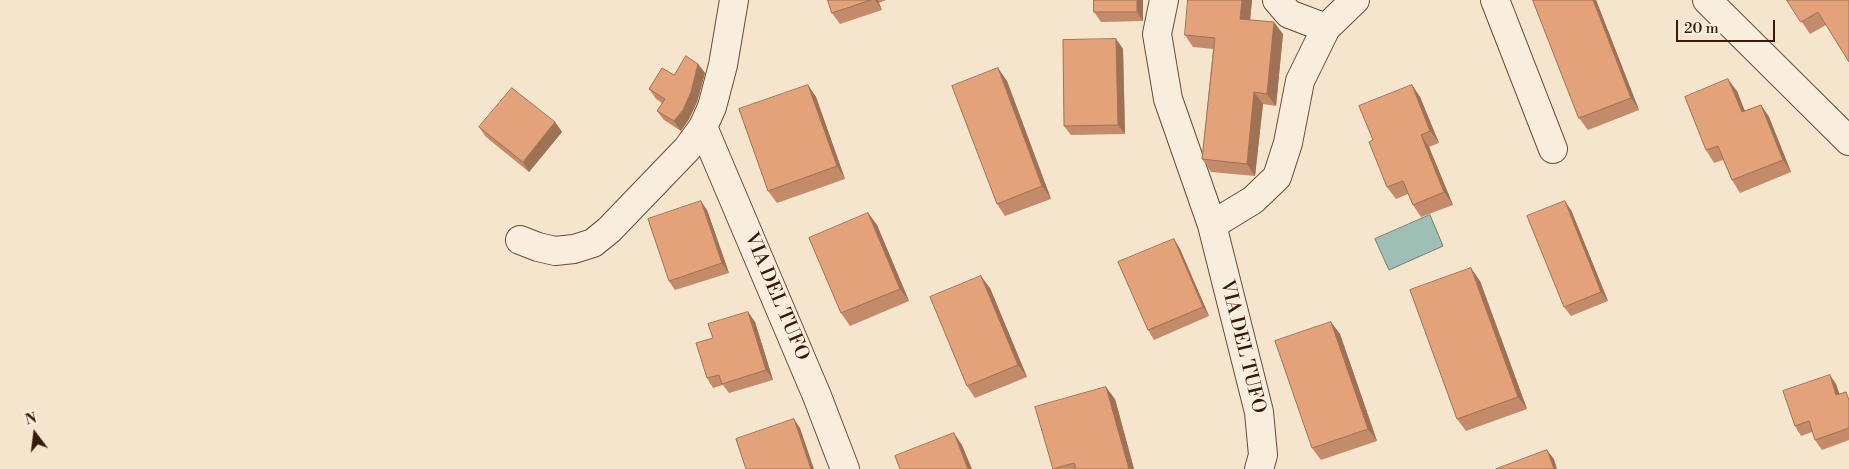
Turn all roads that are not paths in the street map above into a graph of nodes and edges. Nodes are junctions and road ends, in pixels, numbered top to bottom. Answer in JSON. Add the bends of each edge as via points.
{"nodes":[{"id":1,"x":734,"y":0,"type":"edge"},
{"id":2,"x":1164,"y":0,"type":"edge"},
{"id":3,"x":1277,"y":0,"type":"edge"},
{"id":4,"x":1355,"y":0,"type":"edge"},
{"id":5,"x":1495,"y":0,"type":"edge"},
{"id":6,"x":1707,"y":0,"type":"edge"},
{"id":7,"x":1326,"y":28,"type":"junction"},
{"id":8,"x":704,"y":127,"type":"junction"},
{"id":9,"x":1849,"y":141,"type":"edge"},
{"id":10,"x":1553,"y":149,"type":"dead end"},
{"id":11,"x":1212,"y":225,"type":"junction"},
{"id":12,"x":520,"y":240,"type":"dead end"},
{"id":13,"x":1264,"y":464,"type":"edge"},
{"id":14,"x":845,"y":469,"type":"edge"}],
"edges":[{"from":1,"to":8,"type":"street","via":[[723,65]]},
{"from":2,"to":11,"type":"street","name":"VIA DEL TUFO","via":[[1157,34],[1168,99]]},
{"from":3,"to":7,"type":"street","via":[[1290,14]]},
{"from":4,"to":7,"type":"street"},
{"from":5,"to":10,"type":"street"},
{"from":6,"to":9,"type":"street"},
{"from":7,"to":11,"type":"street","via":[[1300,81],[1288,143],[1277,177],[1253,200]]},
{"from":8,"to":12,"type":"street","via":[[609,230],[592,243],[555,251]]},
{"from":8,"to":14,"type":"street","name":"VIA DEL TUFO"},
{"from":11,"to":13,"type":"street","name":"VIA DEL TUFO","via":[[1260,412]]}]}
